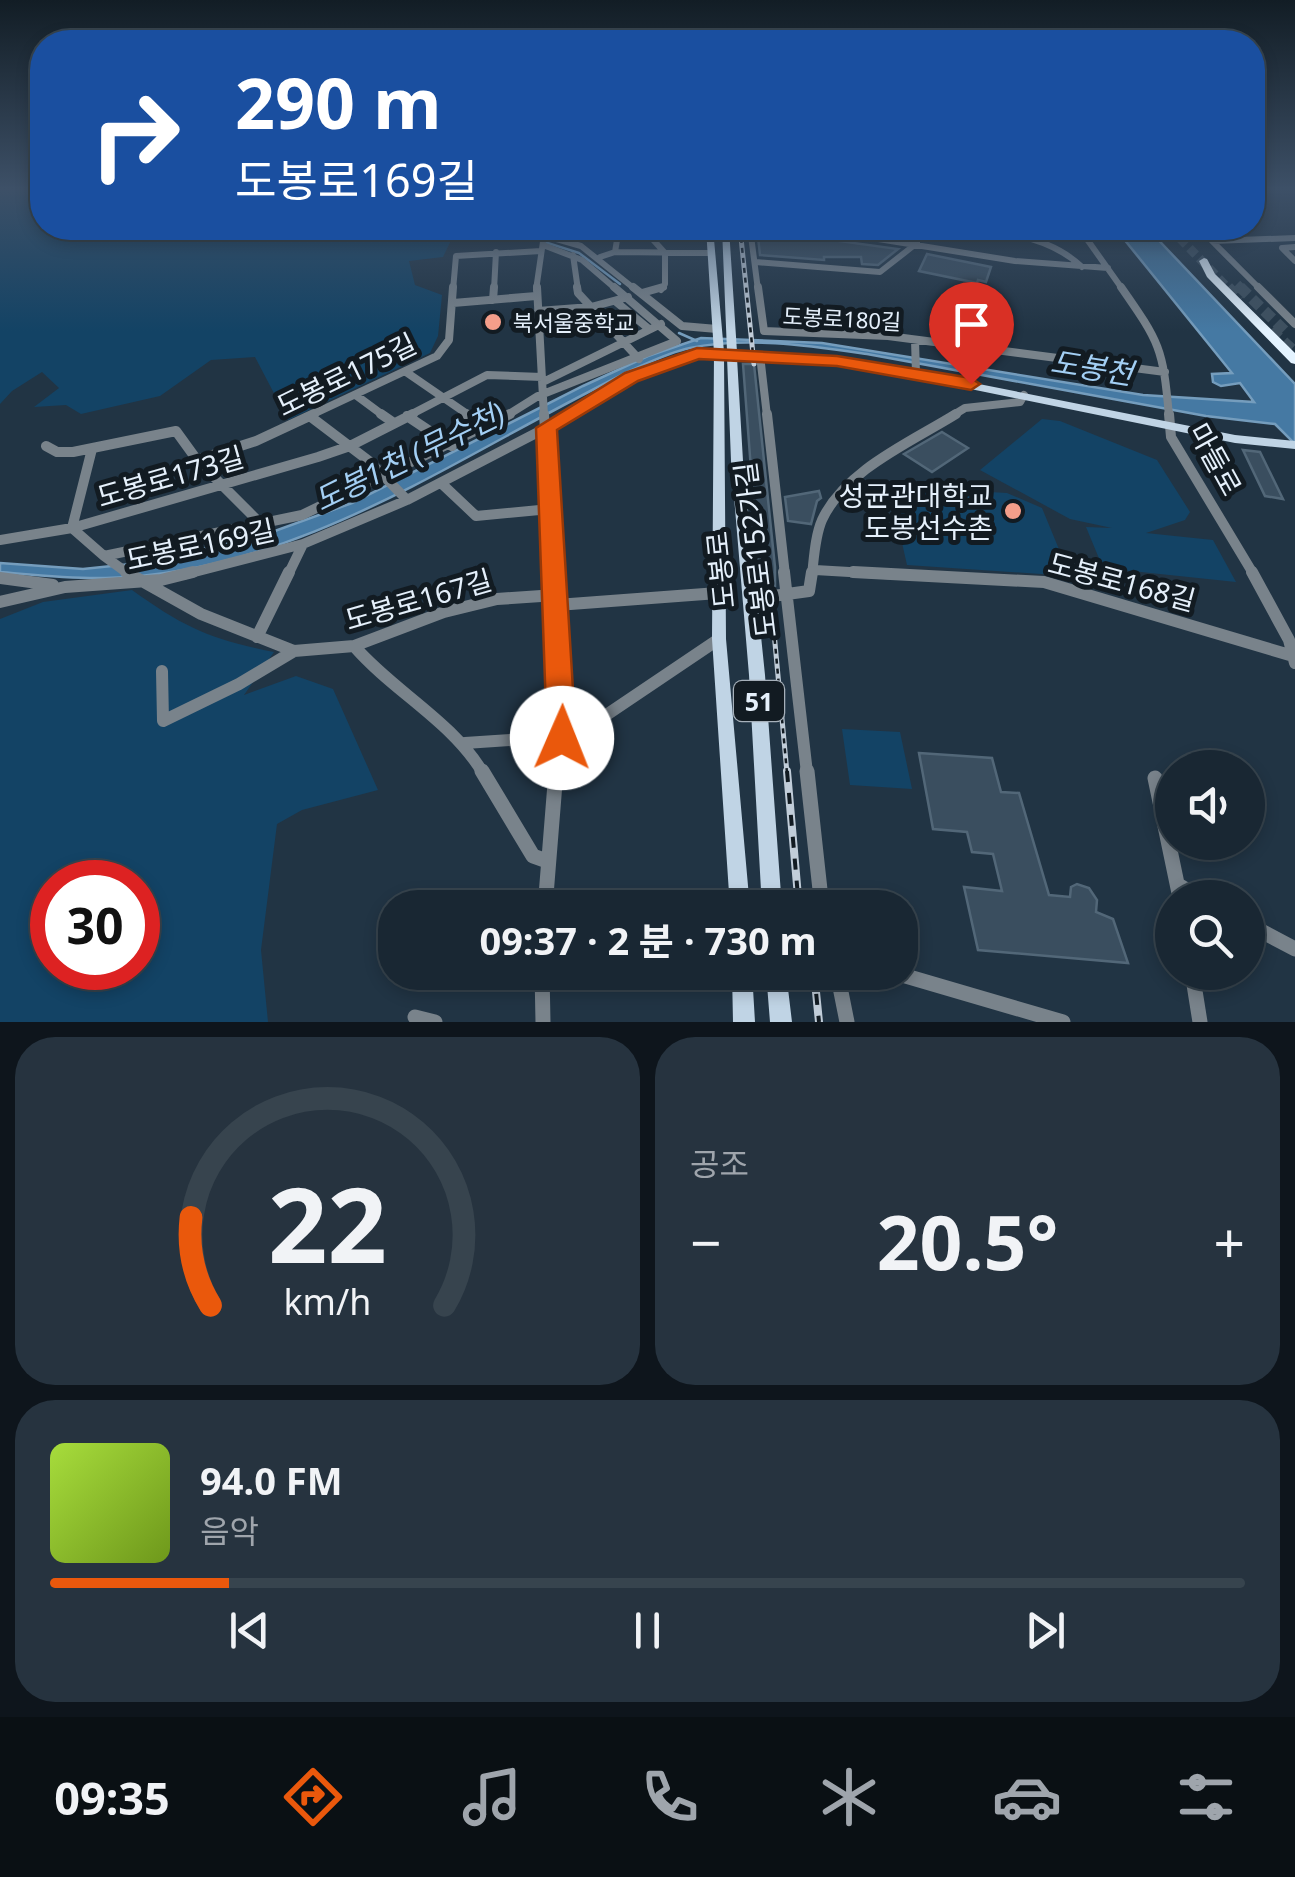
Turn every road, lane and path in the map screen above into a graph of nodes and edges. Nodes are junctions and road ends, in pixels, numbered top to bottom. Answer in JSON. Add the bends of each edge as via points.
{"nodes":[{"id":1,"x":1295,"y":238,"type":"edge"},
{"id":2,"x":1265,"y":239,"type":"edge"},
{"id":3,"x":539,"y":240,"type":"edge"},
{"id":4,"x":543,"y":240,"type":"edge"},
{"id":5,"x":545,"y":240,"type":"edge"},
{"id":6,"x":553,"y":240,"type":"edge"},
{"id":7,"x":617,"y":240,"type":"edge"},
{"id":8,"x":653,"y":240,"type":"edge"},
{"id":9,"x":710,"y":240,"type":"edge"},
{"id":10,"x":727,"y":240,"type":"edge"},
{"id":11,"x":752,"y":240,"type":"edge"},
{"id":12,"x":893,"y":240,"type":"edge"},
{"id":13,"x":924,"y":240,"type":"edge"},
{"id":14,"x":1028,"y":240,"type":"edge"},
{"id":15,"x":1088,"y":240,"type":"edge"},
{"id":16,"x":1240,"y":240,"type":"edge"},
{"id":17,"x":572,"y":242,"type":"joint"},
{"id":18,"x":921,"y":244,"type":"junction"},
{"id":19,"x":1295,"y":248,"type":"edge"},
{"id":20,"x":496,"y":252,"type":"junction"},
{"id":21,"x":615,"y":252,"type":"junction"},
{"id":22,"x":666,"y":253,"type":"junction"},
{"id":23,"x":711,"y":254,"type":"junction"},
{"id":24,"x":573,"y":255,"type":"junction"},
{"id":25,"x":600,"y":257,"type":"junction"},
{"id":26,"x":756,"y":262,"type":"junction"},
{"id":27,"x":1204,"y":262,"type":"dead end"},
{"id":28,"x":1295,"y":262,"type":"edge"},
{"id":29,"x":1082,"y":267,"type":"junction"},
{"id":30,"x":1108,"y":268,"type":"junction"},
{"id":31,"x":642,"y":293,"type":"junction"},
{"id":32,"x":536,"y":296,"type":"junction"},
{"id":33,"x":628,"y":297,"type":"junction"},
{"id":34,"x":494,"y":300,"type":"junction"},
{"id":35,"x":615,"y":300,"type":"junction"},
{"id":36,"x":453,"y":303,"type":"junction"},
{"id":37,"x":591,"y":307,"type":"junction"},
{"id":38,"x":538,"y":311,"type":"junction"},
{"id":39,"x":661,"y":324,"type":"junction"},
{"id":40,"x":1295,"y":324,"type":"edge"},
{"id":41,"x":649,"y":329,"type":"junction"},
{"id":42,"x":718,"y":330,"type":"junction"},
{"id":43,"x":620,"y":340,"type":"junction"},
{"id":44,"x":915,"y":341,"type":"junction"},
{"id":45,"x":719,"y":351,"type":"junction"},
{"id":46,"x":734,"y":352,"type":"junction"},
{"id":47,"x":1291,"y":356,"type":"edge"},
{"id":48,"x":636,"y":357,"type":"junction"},
{"id":49,"x":761,"y":364,"type":"dead end"},
{"id":50,"x":648,"y":368,"type":"junction"},
{"id":51,"x":916,"y":371,"type":"junction"},
{"id":52,"x":406,"y":372,"type":"junction"},
{"id":53,"x":1166,"y":376,"type":"junction"},
{"id":54,"x":544,"y":387,"type":"junction"},
{"id":55,"x":1024,"y":395,"type":"junction"},
{"id":56,"x":356,"y":396,"type":"junction"},
{"id":57,"x":442,"y":398,"type":"junction"},
{"id":58,"x":312,"y":416,"type":"junction"},
{"id":59,"x":407,"y":416,"type":"junction"},
{"id":60,"x":1168,"y":420,"type":"junction"},
{"id":61,"x":394,"y":423,"type":"junction"},
{"id":62,"x":546,"y":425,"type":"junction"},
{"id":63,"x":486,"y":428,"type":"junction"},
{"id":64,"x":1295,"y":445,"type":"edge"},
{"id":65,"x":46,"y":446,"type":"dead end"},
{"id":66,"x":350,"y":446,"type":"junction"},
{"id":67,"x":452,"y":446,"type":"junction"},
{"id":68,"x":92,"y":450,"type":"junction"},
{"id":69,"x":196,"y":460,"type":"junction"},
{"id":70,"x":388,"y":478,"type":"junction"},
{"id":71,"x":441,"y":482,"type":"junction"},
{"id":72,"x":221,"y":486,"type":"junction"},
{"id":73,"x":406,"y":499,"type":"junction"},
{"id":74,"x":550,"y":508,"type":"junction"},
{"id":75,"x":262,"y":524,"type":"junction"},
{"id":76,"x":72,"y":528,"type":"junction"},
{"id":77,"x":0,"y":540,"type":"edge"},
{"id":78,"x":303,"y":544,"type":"junction"},
{"id":79,"x":106,"y":558,"type":"junction"},
{"id":80,"x":814,"y":570,"type":"junction"},
{"id":81,"x":0,"y":578,"type":"edge"},
{"id":82,"x":142,"y":583,"type":"junction"},
{"id":83,"x":65,"y":587,"type":"junction"},
{"id":84,"x":718,"y":593,"type":"junction"},
{"id":85,"x":788,"y":596,"type":"junction"},
{"id":86,"x":751,"y":599,"type":"junction"},
{"id":87,"x":556,"y":600,"type":"junction"},
{"id":88,"x":0,"y":602,"type":"edge"},
{"id":89,"x":257,"y":637,"type":"junction"},
{"id":90,"x":719,"y":638,"type":"junction"},
{"id":91,"x":354,"y":646,"type":"junction"},
{"id":92,"x":294,"y":651,"type":"junction"},
{"id":93,"x":1294,"y":659,"type":"edge"},
{"id":94,"x":162,"y":671,"type":"dead end"},
{"id":95,"x":562,"y":738,"type":"junction"},
{"id":96,"x":465,"y":743,"type":"junction"},
{"id":97,"x":547,"y":861,"type":"junction"},
{"id":98,"x":545,"y":890,"type":"edge"},
{"id":99,"x":739,"y":890,"type":"edge"},
{"id":100,"x":771,"y":890,"type":"edge"},
{"id":101,"x":820,"y":890,"type":"edge"},
{"id":102,"x":1265,"y":933,"type":"edge"},
{"id":103,"x":1295,"y":949,"type":"edge"},
{"id":104,"x":918,"y":980,"type":"edge"},
{"id":105,"x":542,"y":990,"type":"edge"},
{"id":106,"x":743,"y":990,"type":"edge"},
{"id":107,"x":777,"y":990,"type":"edge"},
{"id":108,"x":841,"y":990,"type":"edge"},
{"id":109,"x":1195,"y":990,"type":"edge"},
{"id":110,"x":415,"y":1016,"type":"dead end"},
{"id":111,"x":435,"y":1022,"type":"edge"},
{"id":112,"x":543,"y":1022,"type":"edge"},
{"id":113,"x":744,"y":1022,"type":"edge"},
{"id":114,"x":780,"y":1022,"type":"edge"},
{"id":115,"x":847,"y":1022,"type":"edge"},
{"id":116,"x":1063,"y":1022,"type":"edge"},
{"id":117,"x":1200,"y":1022,"type":"edge"}],
"edges":[{"from":1,"to":2,"type":"street"},
{"from":3,"to":20,"type":"street","name":"도봉로175길"},
{"from":4,"to":32,"type":"street"},
{"from":5,"to":24,"type":"street"},
{"from":6,"to":17,"type":"street"},
{"from":7,"to":21,"type":"street"},
{"from":8,"to":22,"type":"street"},
{"from":9,"to":23,"type":"main road","name":"도봉로","number":"51"},
{"from":10,"to":46,"type":"main road","name":"도봉로","number":"51"},
{"from":11,"to":26,"type":"street","name":"도봉로180길"},
{"from":12,"to":18,"type":"street"},
{"from":13,"to":18,"type":"street"},
{"from":14,"to":29,"type":"street","via":[[1072,255]]},
{"from":15,"to":30,"type":"street","name":"마들로"},
{"from":16,"to":40,"type":"street","via":[[1212,241]]},
{"from":17,"to":25,"type":"street"},
{"from":18,"to":26,"type":"street","name":"도봉로180길","via":[[878,272]]},
{"from":18,"to":29,"type":"street"},
{"from":19,"to":28,"type":"street","via":[[1282,248]]},
{"from":20,"to":34,"type":"street"},
{"from":20,"to":36,"type":"street","name":"도봉로175길","via":[[456,256]]},
{"from":21,"to":22,"type":"street"},
{"from":21,"to":25,"type":"street"},
{"from":22,"to":23,"type":"street"},
{"from":22,"to":31,"type":"street","via":[[664,288]]},
{"from":23,"to":42,"type":"main road","name":"도봉로","number":"51"},
{"from":24,"to":33,"type":"street"},
{"from":24,"to":37,"type":"street","via":[[576,288]]},
{"from":25,"to":31,"type":"street"},
{"from":26,"to":44,"type":"street","name":"도봉로180길","via":[[764,331]]},
{"from":27,"to":47,"type":"highway"},
{"from":29,"to":30,"type":"street"},
{"from":30,"to":53,"type":"street","name":"마들로","via":[[1158,340]]},
{"from":31,"to":42,"type":"street","via":[[682,326]]},
{"from":32,"to":34,"type":"street"},
{"from":32,"to":38,"type":"street"},
{"from":33,"to":35,"type":"street"},
{"from":33,"to":39,"type":"street"},
{"from":34,"to":36,"type":"street"},
{"from":35,"to":37,"type":"street"},
{"from":35,"to":41,"type":"street"},
{"from":36,"to":52,"type":"street","name":"도봉로175길","via":[[444,349]]},
{"from":37,"to":38,"type":"street"},
{"from":37,"to":43,"type":"street"},
{"from":38,"to":54,"type":"street"},
{"from":39,"to":41,"type":"street"},
{"from":39,"to":48,"type":"street","via":[[677,341]]},
{"from":41,"to":43,"type":"street"},
{"from":42,"to":45,"type":"main road","name":"도봉로","number":"51"},
{"from":43,"to":48,"type":"street"},
{"from":43,"to":54,"type":"street"},
{"from":44,"to":51,"type":"street"},
{"from":44,"to":53,"type":"street","name":"도봉로180길"},
{"from":45,"to":46,"type":"main road"},
{"from":45,"to":50,"type":"street","name":"도봉로169길"},
{"from":45,"to":84,"type":"main road","name":"도봉로","number":"51"},
{"from":46,"to":51,"type":"main road"},
{"from":46,"to":86,"type":"main road","name":"도봉로","number":"51"},
{"from":48,"to":50,"type":"street"},
{"from":48,"to":54,"type":"street","via":[[580,383]]},
{"from":49,"to":85,"type":"street","name":"도봉로152가길"},
{"from":50,"to":62,"type":"street","name":"도봉로169길"},
{"from":51,"to":55,"type":"main road"},
{"from":52,"to":56,"type":"street","name":"도봉로175길"},
{"from":52,"to":57,"type":"street"},
{"from":53,"to":60,"type":"street","name":"마들로"},
{"from":54,"to":57,"type":"street","name":"도봉로173길","via":[[488,375]]},
{"from":54,"to":62,"type":"street"},
{"from":54,"to":63,"type":"street"},
{"from":55,"to":60,"type":"main road"},
{"from":55,"to":80,"type":"street","via":[[1020,402],[965,408],[854,479],[822,517]]},
{"from":56,"to":58,"type":"street","name":"도봉로175길"},
{"from":56,"to":61,"type":"street"},
{"from":57,"to":59,"type":"street","name":"도봉로173길"},
{"from":57,"to":63,"type":"street"},
{"from":58,"to":66,"type":"street"},
{"from":58,"to":69,"type":"street","name":"도봉로175길"},
{"from":59,"to":61,"type":"street","name":"도봉로173길"},
{"from":59,"to":67,"type":"street"},
{"from":60,"to":64,"type":"main road"},
{"from":60,"to":93,"type":"street","name":"마들로","via":[[1171,437],[1269,600]]},
{"from":61,"to":66,"type":"street","name":"도봉로173길"},
{"from":62,"to":71,"type":"street","name":"도봉로169길"},
{"from":62,"to":74,"type":"street"},
{"from":63,"to":67,"type":"street"},
{"from":65,"to":68,"type":"street"},
{"from":66,"to":70,"type":"street"},
{"from":66,"to":72,"type":"street","name":"도봉로173길"},
{"from":67,"to":70,"type":"street"},
{"from":68,"to":69,"type":"street","via":[[167,430],[176,431]]},
{"from":68,"to":76,"type":"street"},
{"from":69,"to":72,"type":"street"},
{"from":70,"to":73,"type":"street"},
{"from":70,"to":75,"type":"street"},
{"from":71,"to":73,"type":"street","name":"도봉로169길"},
{"from":71,"to":74,"type":"street","via":[[476,516]]},
{"from":72,"to":75,"type":"street"},
{"from":72,"to":76,"type":"street","name":"도봉로173길"},
{"from":73,"to":78,"type":"street","name":"도봉로169길"},
{"from":74,"to":87,"type":"street"},
{"from":75,"to":79,"type":"street"},
{"from":76,"to":77,"type":"street","name":"도봉로173길"},
{"from":76,"to":79,"type":"street","name":"도봉로167길"},
{"from":78,"to":82,"type":"street","name":"도봉로169길"},
{"from":78,"to":89,"type":"street"},
{"from":79,"to":82,"type":"street","name":"도봉로167길"},
{"from":80,"to":85,"type":"street","via":[[809,591]]},
{"from":80,"to":93,"type":"street","name":"도봉로168길","via":[[1044,582]]},
{"from":81,"to":83,"type":"street","name":"도봉로169길"},
{"from":82,"to":83,"type":"street","name":"도봉로169길"},
{"from":82,"to":89,"type":"street","name":"도봉로167길"},
{"from":83,"to":88,"type":"street","name":"도봉로169길"},
{"from":84,"to":87,"type":"street","name":"도봉로167길"},
{"from":84,"to":90,"type":"main road","name":"도봉로","number":"51"},
{"from":85,"to":86,"type":"street"},
{"from":85,"to":101,"type":"street","name":"도봉로152가길"},
{"from":86,"to":100,"type":"main road","name":"도봉로","number":"51"},
{"from":87,"to":91,"type":"street","name":"도봉로167길","via":[[465,606]]},
{"from":87,"to":95,"type":"street"},
{"from":89,"to":92,"type":"street","name":"도봉로167길"},
{"from":90,"to":95,"type":"street","via":[[612,714]]},
{"from":90,"to":99,"type":"main road","name":"도봉로","number":"51"},
{"from":91,"to":92,"type":"street","name":"도봉로167길"},
{"from":91,"to":96,"type":"street","via":[[382,678]]},
{"from":92,"to":94,"type":"street","name":"도봉로167길","via":[[163,721]]},
{"from":95,"to":96,"type":"street"},
{"from":95,"to":97,"type":"street"},
{"from":96,"to":97,"type":"street","via":[[533,856]]},
{"from":97,"to":98,"type":"street"},
{"from":102,"to":103,"type":"street"},
{"from":104,"to":116,"type":"street"},
{"from":105,"to":112,"type":"street"},
{"from":106,"to":113,"type":"main road"},
{"from":107,"to":114,"type":"main road"},
{"from":108,"to":115,"type":"street"},
{"from":109,"to":117,"type":"street"},
{"from":110,"to":111,"type":"street"}]}
